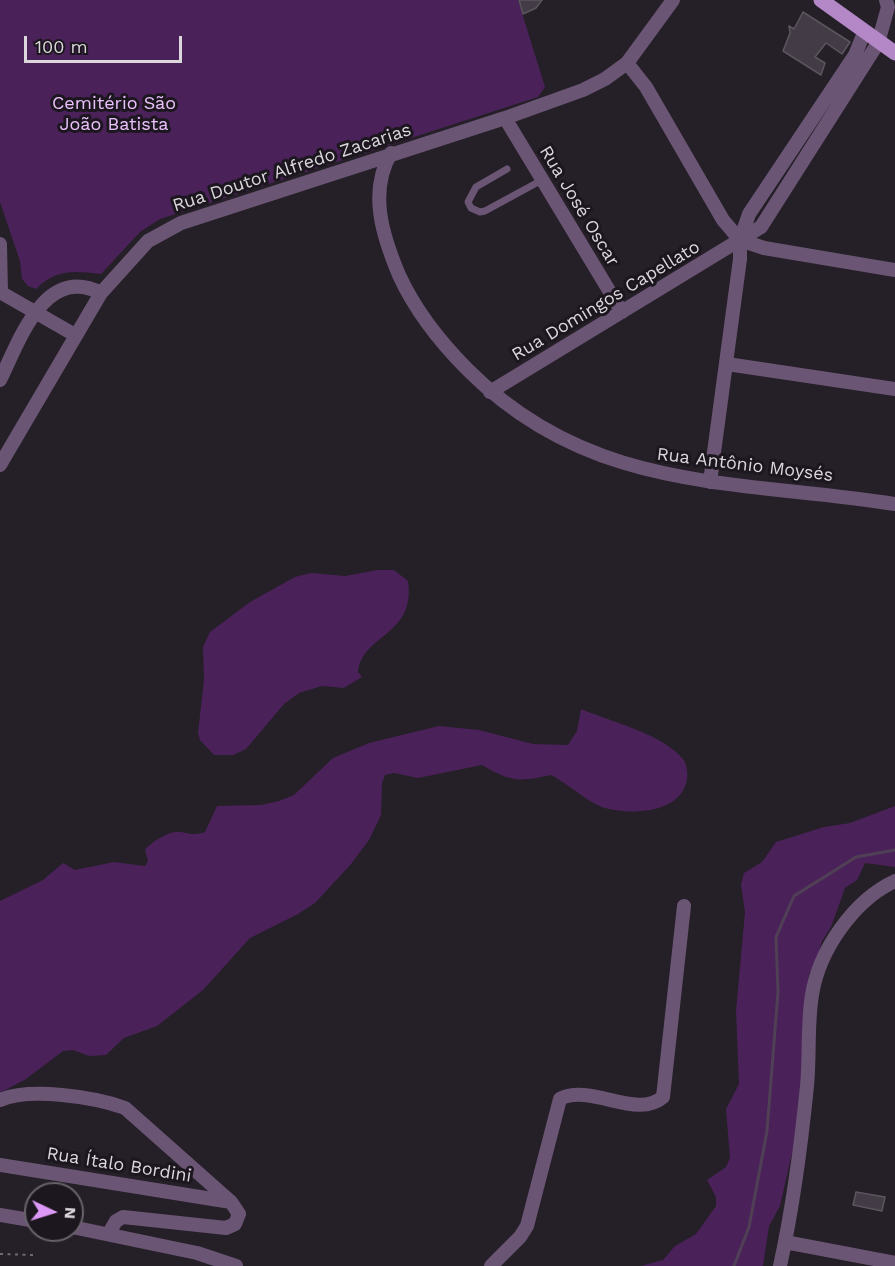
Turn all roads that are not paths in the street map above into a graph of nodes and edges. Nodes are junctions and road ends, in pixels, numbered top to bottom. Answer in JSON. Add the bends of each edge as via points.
{"nodes":[{"id":1,"x":672,"y":0,"type":"edge"},
{"id":2,"x":821,"y":0,"type":"edge"},
{"id":3,"x":886,"y":0,"type":"edge"},
{"id":4,"x":864,"y":33,"type":"junction"},
{"id":5,"x":878,"y":43,"type":"junction"},
{"id":6,"x":895,"y":53,"type":"edge"},
{"id":7,"x":627,"y":63,"type":"junction"},
{"id":8,"x":505,"y":118,"type":"junction"},
{"id":9,"x":390,"y":153,"type":"junction"},
{"id":10,"x":507,"y":169,"type":"dead end"},
{"id":11,"x":542,"y":180,"type":"junction"},
{"id":12,"x":740,"y":240,"type":"junction"},
{"id":13,"x":0,"y":244,"type":"edge"},
{"id":14,"x":895,"y":270,"type":"edge"},
{"id":15,"x":1,"y":292,"type":"edge"},
{"id":16,"x":101,"y":293,"type":"junction"},
{"id":17,"x":34,"y":311,"type":"junction"},
{"id":18,"x":622,"y":312,"type":"junction"},
{"id":19,"x":75,"y":335,"type":"junction"},
{"id":20,"x":726,"y":364,"type":"junction"},
{"id":21,"x":0,"y":380,"type":"edge"},
{"id":22,"x":895,"y":389,"type":"edge"},
{"id":23,"x":490,"y":392,"type":"junction"},
{"id":24,"x":0,"y":465,"type":"edge"},
{"id":25,"x":710,"y":482,"type":"junction"},
{"id":26,"x":895,"y":504,"type":"edge"},
{"id":27,"x":895,"y":881,"type":"edge"},
{"id":28,"x":684,"y":906,"type":"dead end"},
{"id":29,"x":0,"y":1100,"type":"edge"},
{"id":30,"x":0,"y":1165,"type":"edge"},
{"id":31,"x":231,"y":1202,"type":"junction"},
{"id":32,"x":0,"y":1215,"type":"edge"},
{"id":33,"x":24,"y":1219,"type":"edge"},
{"id":34,"x":84,"y":1229,"type":"edge"},
{"id":35,"x":109,"y":1233,"type":"junction"},
{"id":36,"x":785,"y":1242,"type":"junction"},
{"id":37,"x":895,"y":1263,"type":"edge"},
{"id":38,"x":236,"y":1266,"type":"edge"},
{"id":39,"x":491,"y":1266,"type":"edge"},
{"id":40,"x":780,"y":1266,"type":"edge"}],
"edges":[{"from":1,"to":7,"type":"street","name":"Rua Doutor Alfredo Zacarias"},
{"from":2,"to":4,"type":"main road"},
{"from":3,"to":5,"type":"street","name":"Rua Domingos Capellato","via":[[888,7]]},
{"from":4,"to":5,"type":"main road"},
{"from":4,"to":12,"type":"street","via":[[855,55],[749,214]]},
{"from":5,"to":6,"type":"main road"},
{"from":5,"to":12,"type":"street","name":"Rua Domingos Capellato","via":[[769,217]]},
{"from":7,"to":8,"type":"street","name":"Rua Doutor Alfredo Zacarias","via":[[583,90]]},
{"from":7,"to":12,"type":"street","via":[[646,87],[718,213]]},
{"from":8,"to":9,"type":"street","name":"Rua Doutor Alfredo Zacarias"},
{"from":8,"to":11,"type":"street","name":"Rua José Oscar"},
{"from":9,"to":16,"type":"street","name":"Rua Doutor Alfredo Zacarias","via":[[160,232],[133,255]]},
{"from":9,"to":23,"type":"street","name":"Rua Antônio Moysés","via":[[383,166],[380,209],[392,259],[420,312],[456,358]]},
{"from":10,"to":11,"type":"lane","via":[[472,191],[468,202],[471,207],[483,212]]},
{"from":11,"to":18,"type":"street","name":"Rua José Oscar"},
{"from":12,"to":14,"type":"street","via":[[764,248]]},
{"from":12,"to":18,"type":"street","name":"Rua Domingos Capellato"},
{"from":12,"to":20,"type":"street"},
{"from":13,"to":15,"type":"street"},
{"from":15,"to":17,"type":"street"},
{"from":16,"to":17,"type":"street","via":[[87,287],[67,288]]},
{"from":16,"to":19,"type":"street","name":"Rua Doutor Alfredo Zacarias"},
{"from":17,"to":19,"type":"street"},
{"from":17,"to":21,"type":"street"},
{"from":18,"to":23,"type":"street","name":"Rua Domingos Capellato"},
{"from":19,"to":24,"type":"street","name":"Rua Doutor Alfredo Zacarias"},
{"from":20,"to":22,"type":"street"},
{"from":20,"to":25,"type":"street"},
{"from":23,"to":25,"type":"street","name":"Rua Antônio Moysés","via":[[555,436],[580,447],[642,470]]},
{"from":25,"to":26,"type":"street","name":"Rua Antônio Moysés"},
{"from":27,"to":36,"type":"street","via":[[868,898],[848,919],[822,962],[812,994],[807,1085]]},
{"from":28,"to":39,"type":"street","via":[[663,1097],[644,1104],[580,1094],[560,1099],[527,1226]]},
{"from":29,"to":31,"type":"street","via":[[28,1092],[125,1108]]},
{"from":30,"to":31,"type":"street","name":"Rua Ítalo Bordini"},
{"from":31,"to":35,"type":"street","via":[[238,1215],[235,1224],[226,1228],[123,1217]]},
{"from":32,"to":33,"type":"street"},
{"from":34,"to":35,"type":"street"},
{"from":35,"to":38,"type":"street"},
{"from":36,"to":37,"type":"street"},
{"from":36,"to":40,"type":"street"}]}
